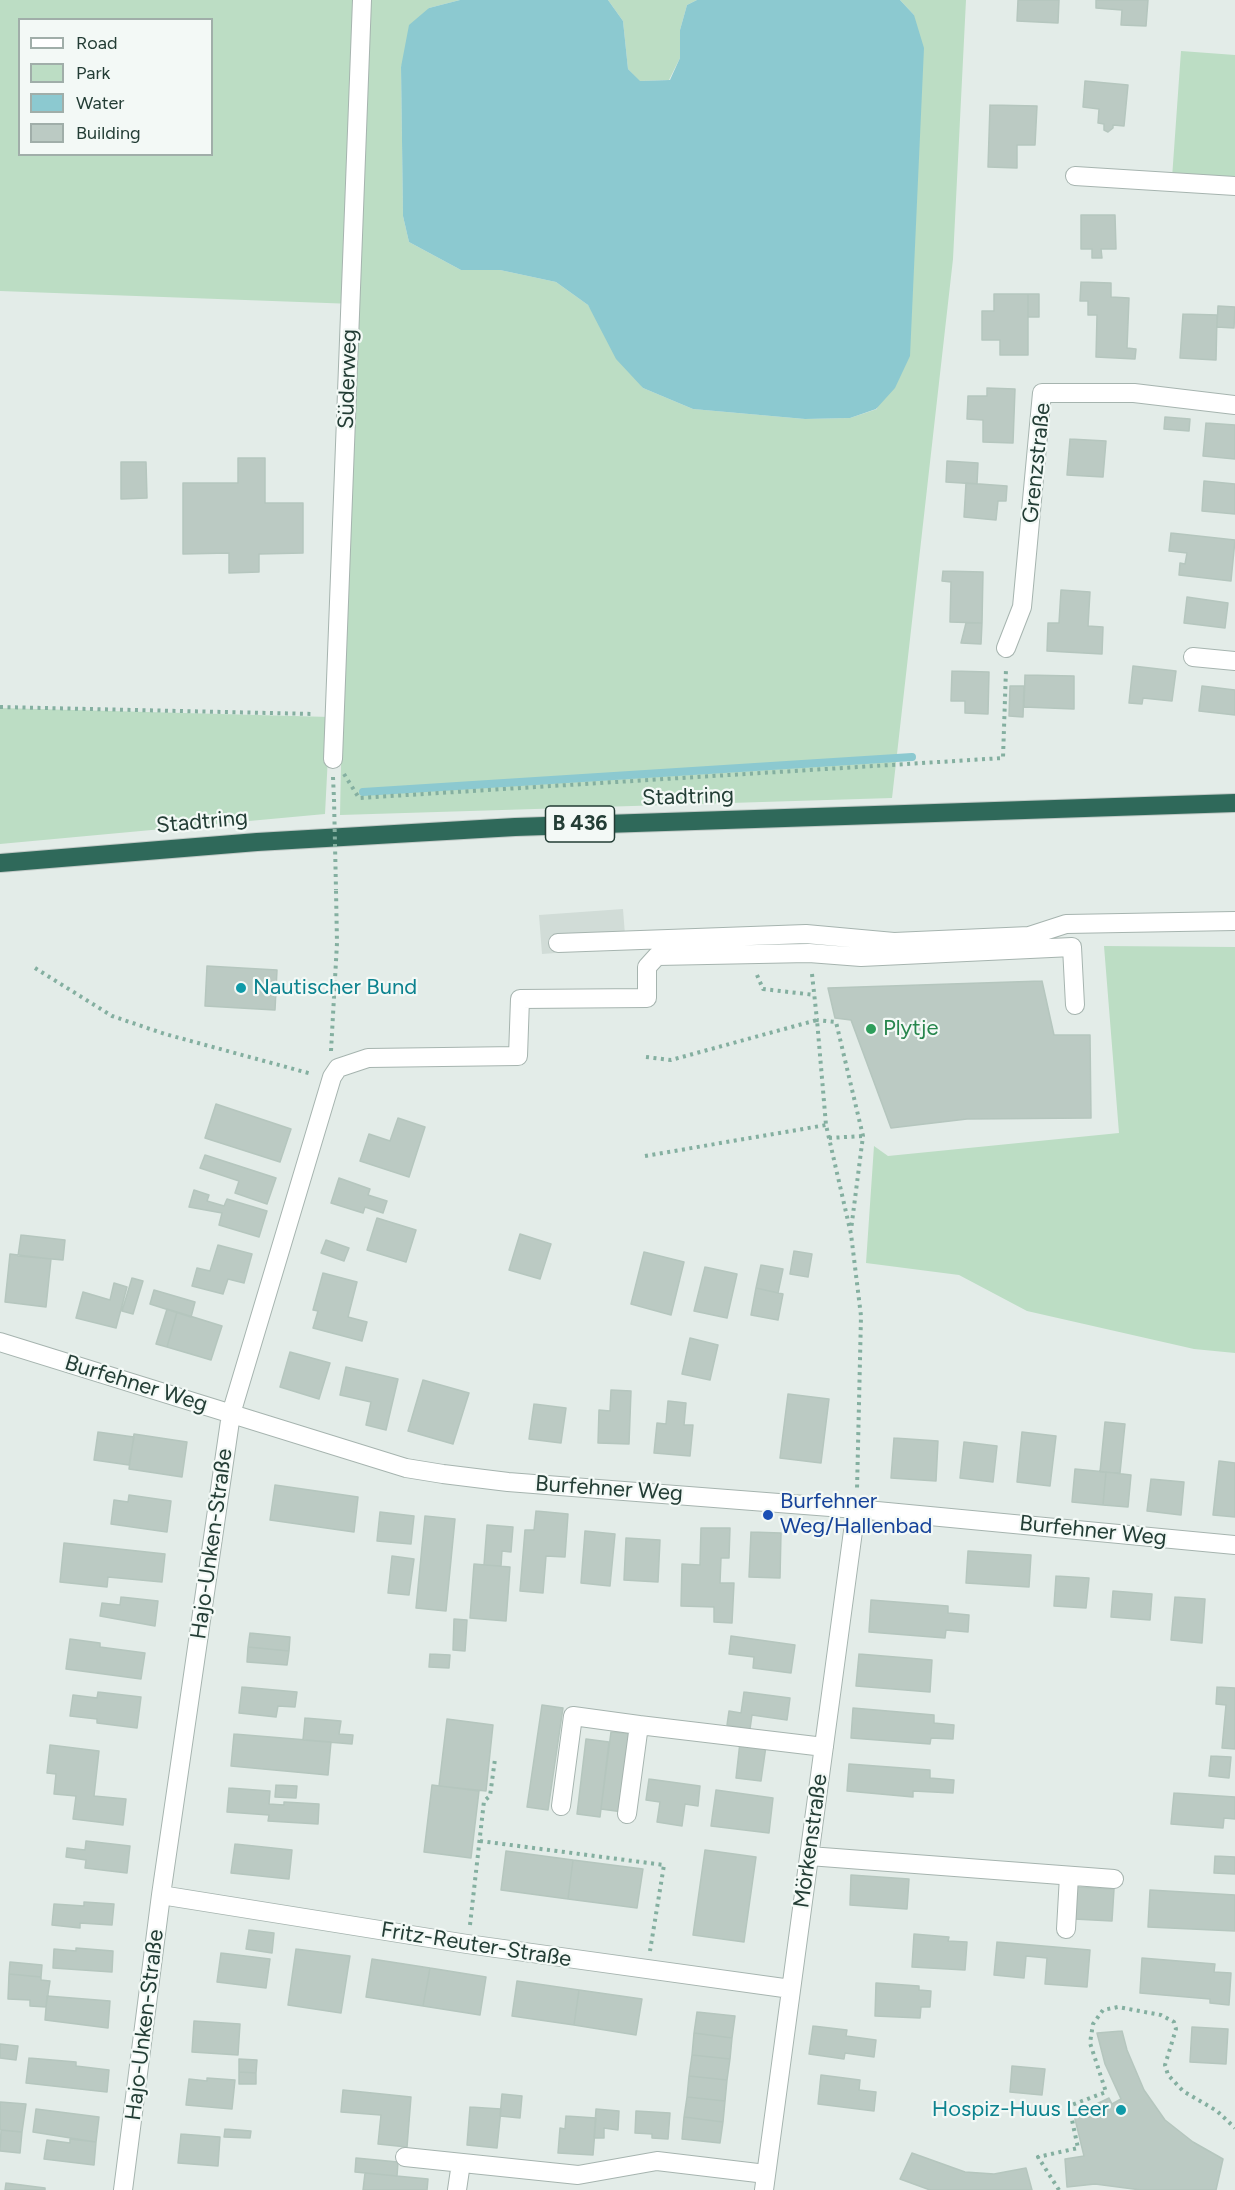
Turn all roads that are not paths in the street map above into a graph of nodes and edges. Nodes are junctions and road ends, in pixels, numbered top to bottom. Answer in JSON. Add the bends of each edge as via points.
{"nodes":[{"id":1,"x":362,"y":0,"type":"edge"},
{"id":2,"x":1075,"y":177,"type":"dead end"},
{"id":3,"x":1235,"y":186,"type":"edge"},
{"id":4,"x":1235,"y":405,"type":"edge"},
{"id":5,"x":1006,"y":648,"type":"road end"},
{"id":6,"x":1192,"y":657,"type":"dead end"},
{"id":7,"x":1235,"y":661,"type":"edge"},
{"id":8,"x":333,"y":759,"type":"road end"},
{"id":9,"x":1235,"y":803,"type":"edge"},
{"id":10,"x":0,"y":863,"type":"edge"},
{"id":11,"x":1235,"y":921,"type":"edge"},
{"id":12,"x":647,"y":938,"type":"junction"},
{"id":13,"x":558,"y":943,"type":"dead end"},
{"id":14,"x":647,"y":967,"type":"junction"},
{"id":15,"x":1075,"y":1005,"type":"dead end"},
{"id":16,"x":0,"y":1342,"type":"edge"},
{"id":17,"x":231,"y":1414,"type":"junction"},
{"id":18,"x":856,"y":1509,"type":"junction"},
{"id":19,"x":1235,"y":1545,"type":"edge"},
{"id":20,"x":639,"y":1725,"type":"junction"},
{"id":21,"x":824,"y":1747,"type":"junction"},
{"id":22,"x":561,"y":1806,"type":"dead end"},
{"id":23,"x":627,"y":1814,"type":"dead end"},
{"id":24,"x":809,"y":1856,"type":"junction"},
{"id":25,"x":1069,"y":1876,"type":"junction"},
{"id":26,"x":1114,"y":1879,"type":"dead end"},
{"id":27,"x":161,"y":1895,"type":"junction"},
{"id":28,"x":1065,"y":1929,"type":"dead end"},
{"id":29,"x":791,"y":1989,"type":"junction"},
{"id":30,"x":405,"y":2157,"type":"dead end"},
{"id":31,"x":460,"y":2163,"type":"junction"},
{"id":32,"x":765,"y":2182,"type":"edge"},
{"id":33,"x":123,"y":2190,"type":"edge"},
{"id":34,"x":457,"y":2190,"type":"edge"}],
"edges":[{"from":1,"to":8,"type":"street","name":"Süderweg"},
{"from":2,"to":3,"type":"street"},
{"from":4,"to":5,"type":"street","name":"Grenzstraße","via":[[1134,393],[1042,393],[1022,607]]},
{"from":6,"to":7,"type":"street"},
{"from":9,"to":10,"type":"highway","name":"Stadtring","number":"B 436","via":[[515,826]]},
{"from":11,"to":12,"type":"street","via":[[1065,924],[1029,936],[894,942],[806,934]]},
{"from":12,"to":13,"type":"street"},
{"from":12,"to":14,"type":"street"},
{"from":14,"to":15,"type":"street","via":[[657,956],[809,953],[861,957],[1072,947]]},
{"from":14,"to":17,"type":"street","name":"Hajo-Unken-Straße","via":[[647,998],[520,999],[518,1056],[368,1058],[335,1072]]},
{"from":16,"to":17,"type":"street","name":"Burfehner Weg"},
{"from":17,"to":18,"type":"street","name":"Burfehner Weg","via":[[406,1468],[443,1474]]},
{"from":17,"to":27,"type":"street","name":"Hajo-Unken-Straße"},
{"from":18,"to":19,"type":"street","name":"Burfehner Weg"},
{"from":18,"to":21,"type":"street","name":"Mörkenstraße"},
{"from":20,"to":21,"type":"street"},
{"from":20,"to":22,"type":"street","via":[[573,1716]]},
{"from":20,"to":23,"type":"street"},
{"from":21,"to":24,"type":"street","name":"Mörkenstraße"},
{"from":24,"to":25,"type":"street"},
{"from":24,"to":29,"type":"street","name":"Mörkenstraße"},
{"from":25,"to":26,"type":"street"},
{"from":25,"to":28,"type":"street"},
{"from":27,"to":29,"type":"street","name":"Fritz-Reuter-Straße","via":[[647,1971]]},
{"from":27,"to":33,"type":"street","name":"Hajo-Unken-Straße"},
{"from":29,"to":32,"type":"street","name":"Mörkenstraße"},
{"from":30,"to":31,"type":"street","name":"Mörkenstraße"},
{"from":31,"to":32,"type":"street","name":"Mörkenstraße","via":[[578,2175],[657,2161]]},
{"from":31,"to":34,"type":"street"}]}
